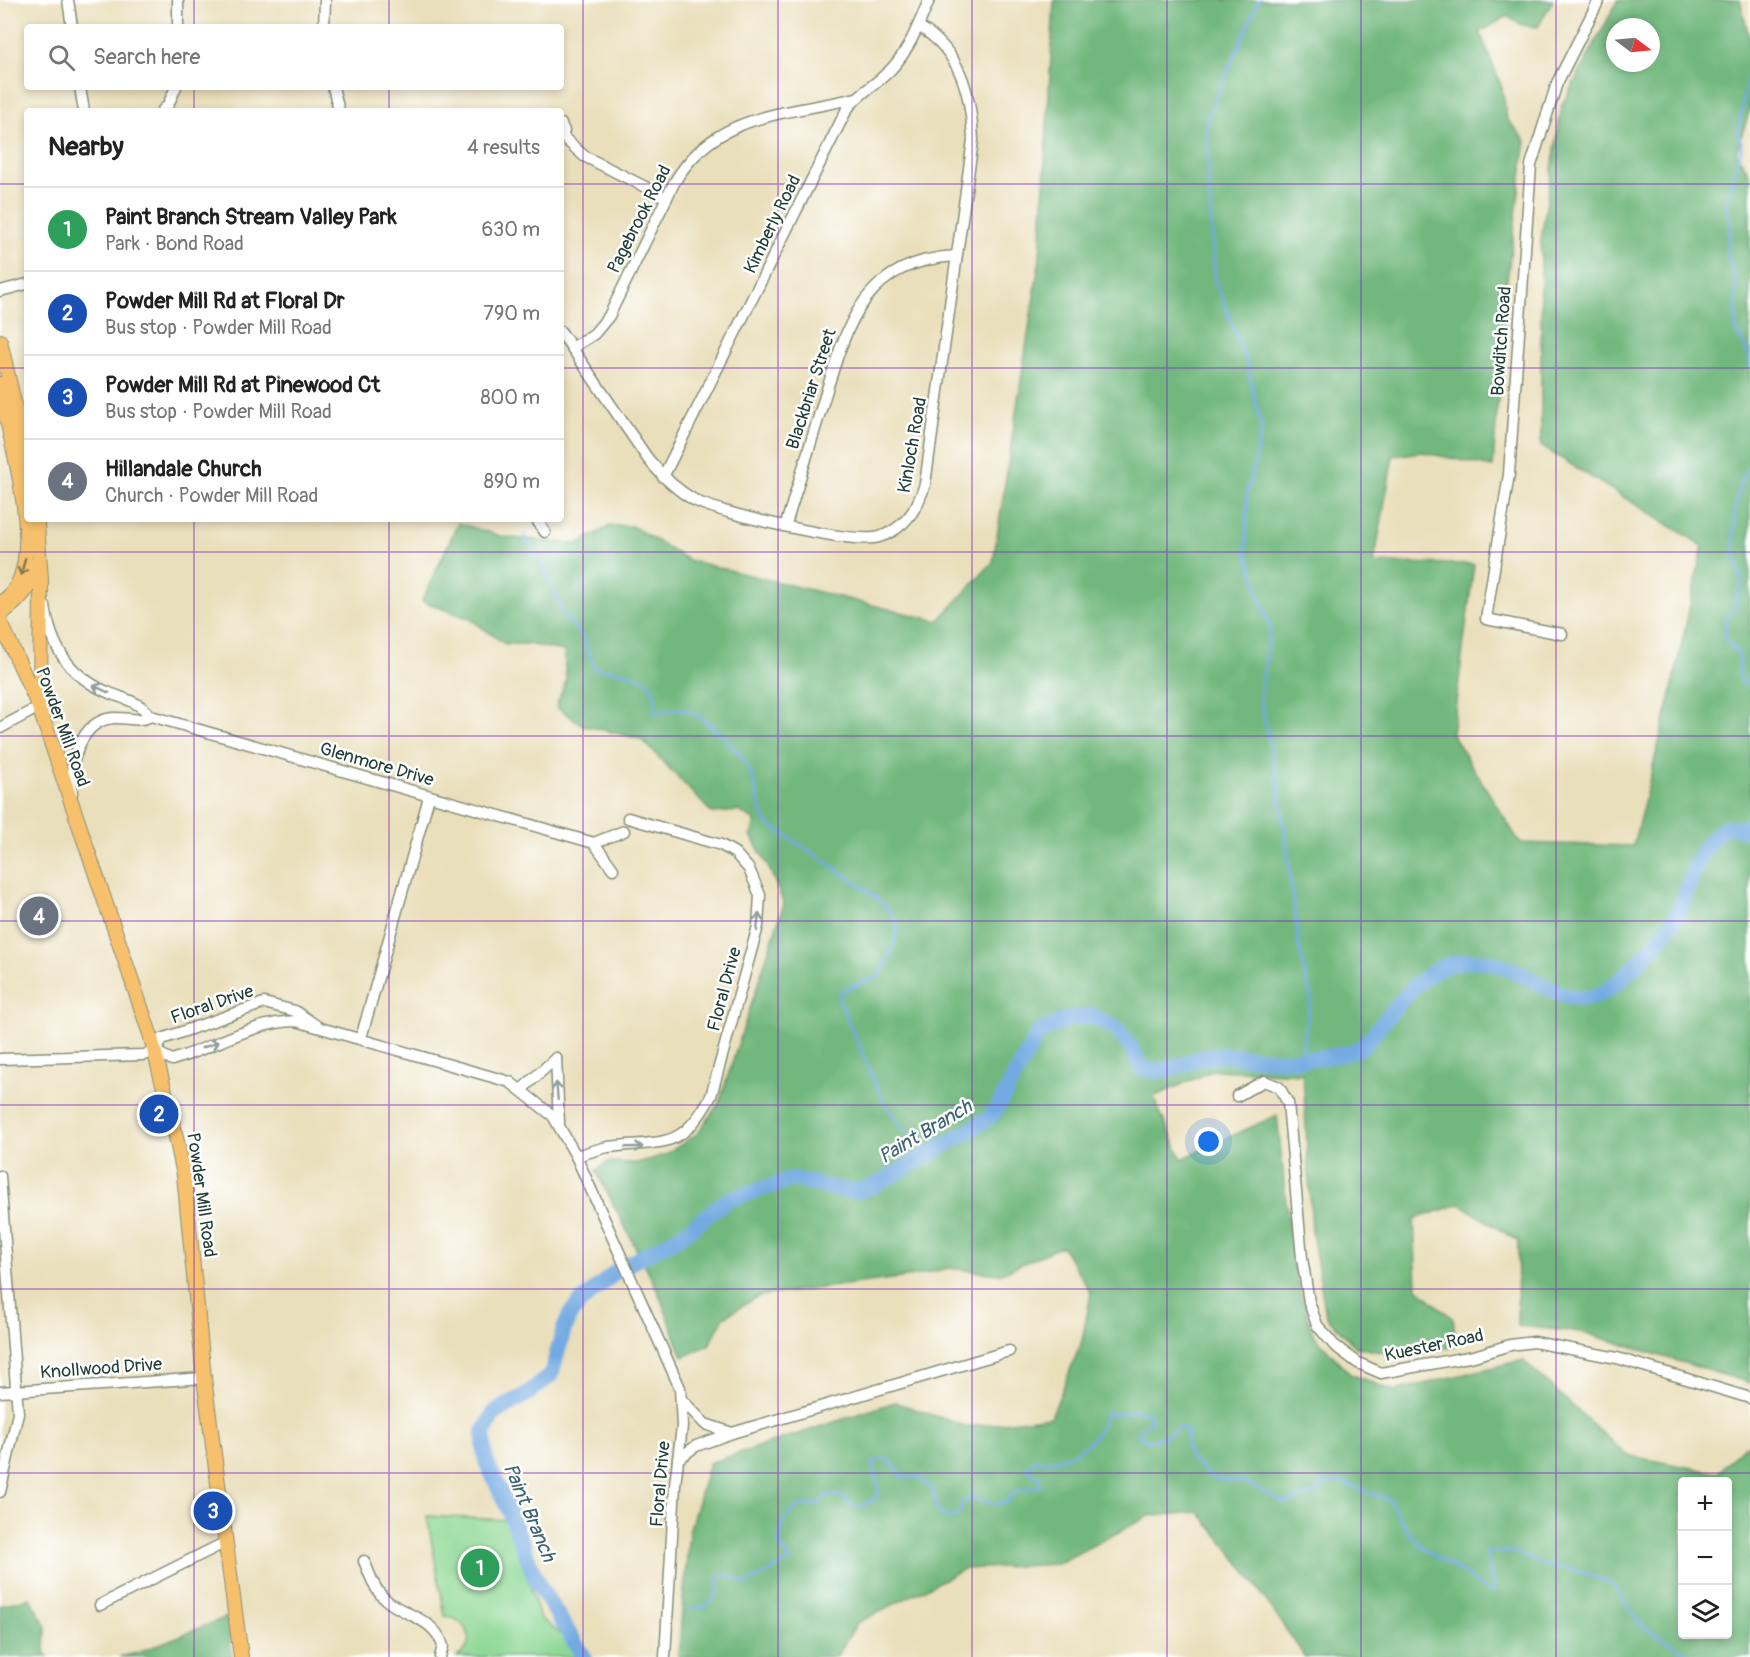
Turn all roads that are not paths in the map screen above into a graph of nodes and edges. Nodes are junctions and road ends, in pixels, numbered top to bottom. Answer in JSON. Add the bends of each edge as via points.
{"nodes":[{"id":1,"x":68,"y":0,"type":"edge"},
{"id":2,"x":178,"y":0,"type":"edge"},
{"id":3,"x":325,"y":0,"type":"edge"},
{"id":4,"x":929,"y":0,"type":"edge"},
{"id":5,"x":1599,"y":0,"type":"edge"},
{"id":6,"x":72,"y":24,"type":"edge"},
{"id":7,"x":178,"y":24,"type":"edge"},
{"id":8,"x":324,"y":24,"type":"edge"},
{"id":9,"x":918,"y":26,"type":"junction"},
{"id":10,"x":80,"y":90,"type":"edge"},
{"id":11,"x":175,"y":90,"type":"edge"},
{"id":12,"x":334,"y":90,"type":"edge"},
{"id":13,"x":856,"y":98,"type":"junction"},
{"id":14,"x":84,"y":108,"type":"edge"},
{"id":15,"x":165,"y":108,"type":"edge"},
{"id":16,"x":338,"y":108,"type":"edge"},
{"id":17,"x":564,"y":139,"type":"edge"},
{"id":18,"x":667,"y":198,"type":"junction"},
{"id":19,"x":956,"y":256,"type":"junction"},
{"id":20,"x":24,"y":285,"type":"edge"},
{"id":21,"x":0,"y":291,"type":"edge"},
{"id":22,"x":564,"y":336,"type":"edge"},
{"id":23,"x":0,"y":341,"type":"edge"},
{"id":24,"x":572,"y":348,"type":"junction"},
{"id":25,"x":0,"y":384,"type":"edge"},
{"id":26,"x":24,"y":446,"type":"edge"},
{"id":27,"x":663,"y":477,"type":"junction"},
{"id":28,"x":37,"y":522,"type":"edge"},
{"id":29,"x":37,"y":522,"type":"edge"},
{"id":30,"x":538,"y":522,"type":"edge"},
{"id":31,"x":786,"y":524,"type":"junction"},
{"id":32,"x":545,"y":532,"type":"dead end"},
{"id":33,"x":41,"y":580,"type":"junction"},
{"id":34,"x":0,"y":603,"type":"edge"},
{"id":35,"x":0,"y":614,"type":"edge"},
{"id":36,"x":0,"y":621,"type":"edge"},
{"id":37,"x":1562,"y":634,"type":"dead end"},
{"id":38,"x":39,"y":707,"type":"junction"},
{"id":39,"x":151,"y":716,"type":"junction"},
{"id":40,"x":0,"y":728,"type":"edge"},
{"id":41,"x":429,"y":796,"type":"junction"},
{"id":42,"x":73,"y":808,"type":"junction"},
{"id":43,"x":628,"y":818,"type":"dead end"},
{"id":44,"x":624,"y":831,"type":"dead end"},
{"id":45,"x":594,"y":843,"type":"junction"},
{"id":46,"x":613,"y":869,"type":"dead end"},
{"id":47,"x":318,"y":1027,"type":"junction"},
{"id":48,"x":361,"y":1038,"type":"junction"},
{"id":49,"x":156,"y":1052,"type":"junction"},
{"id":50,"x":0,"y":1059,"type":"edge"},
{"id":51,"x":521,"y":1090,"type":"junction"},
{"id":52,"x":1237,"y":1096,"type":"dead end"},
{"id":53,"x":560,"y":1125,"type":"junction"},
{"id":54,"x":576,"y":1156,"type":"junction"},
{"id":55,"x":0,"y":1176,"type":"edge"},
{"id":56,"x":1,"y":1197,"type":"edge"},
{"id":57,"x":1009,"y":1350,"type":"dead end"},
{"id":58,"x":204,"y":1378,"type":"junction"},
{"id":59,"x":18,"y":1391,"type":"junction"},
{"id":60,"x":0,"y":1392,"type":"edge"},
{"id":61,"x":1750,"y":1398,"type":"edge"},
{"id":62,"x":682,"y":1400,"type":"junction"},
{"id":63,"x":732,"y":1433,"type":"junction"},
{"id":64,"x":678,"y":1459,"type":"junction"},
{"id":65,"x":0,"y":1492,"type":"edge"},
{"id":66,"x":226,"y":1542,"type":"junction"},
{"id":67,"x":364,"y":1561,"type":"dead end"},
{"id":68,"x":99,"y":1605,"type":"dead end"},
{"id":69,"x":241,"y":1657,"type":"edge"},
{"id":70,"x":440,"y":1657,"type":"edge"},
{"id":71,"x":665,"y":1657,"type":"edge"}],
"edges":[{"from":1,"to":6,"type":"street"},
{"from":2,"to":7,"type":"street"},
{"from":3,"to":8,"type":"street"},
{"from":4,"to":9,"type":"street","name":"Kimberly Road"},
{"from":5,"to":37,"type":"street","name":"Bowditch Road","via":[[1557,83],[1531,165],[1509,474],[1486,619]]},
{"from":9,"to":13,"type":"street","name":"Kimberly Road","via":[[892,68]]},
{"from":9,"to":19,"type":"street","name":"Kinloch Road","via":[[951,54],[969,96],[973,140]]},
{"from":10,"to":14,"type":"street"},
{"from":11,"to":15,"type":"street"},
{"from":12,"to":16,"type":"street"},
{"from":13,"to":18,"type":"street","name":"Pagebrook Road","via":[[754,119],[721,132],[683,168]]},
{"from":13,"to":27,"type":"street","name":"Kimberly Road"},
{"from":17,"to":18,"type":"street","via":[[584,156]]},
{"from":18,"to":24,"type":"street","name":"Pagebrook Road","via":[[609,316],[594,333]]},
{"from":19,"to":31,"type":"street","name":"Blackbriar Street","via":[[920,260],[897,270],[873,289],[853,317],[840,347]]},
{"from":19,"to":31,"type":"street","name":"Kinloch Road","via":[[925,484],[912,514],[892,532],[864,540]]},
{"from":20,"to":21,"type":"street"},
{"from":22,"to":24,"type":"street","name":"Kinloch Road"},
{"from":23,"to":26,"type":"main road"},
{"from":24,"to":27,"type":"street","name":"Kinloch Road"},
{"from":25,"to":34,"type":"main road","one_way":true,"via":[[18,469],[26,552],[16,588]]},
{"from":27,"to":31,"type":"street","name":"Kinloch Road","via":[[707,506]]},
{"from":28,"to":33,"type":"main road"},
{"from":29,"to":35,"type":"main road","via":[[34,577],[13,606]]},
{"from":30,"to":32,"type":"street"},
{"from":33,"to":38,"type":"main road"},
{"from":39,"to":33,"type":"street","one_way":true,"via":[[141,703],[99,689],[69,668],[55,646]]},
{"from":36,"to":38,"type":"main road","name":"Powder Mill Road"},
{"from":38,"to":40,"type":"street"},
{"from":38,"to":42,"type":"main road","name":"Powder Mill Road"},
{"from":39,"to":41,"type":"street","name":"Glenmore Drive"},
{"from":39,"to":42,"type":"street","via":[[143,721],[113,718],[97,723],[86,735],[71,768]]},
{"from":41,"to":45,"type":"street","name":"Glenmore Drive"},
{"from":41,"to":48,"type":"street"},
{"from":42,"to":49,"type":"main road","name":"Powder Mill Road"},
{"from":54,"to":43,"type":"street","name":"Floral Drive","one_way":true,"via":[[608,1147],[667,1141],[682,1134],[696,1120],[711,1096],[758,926],[760,895],[749,869],[735,853],[721,845]]},
{"from":44,"to":45,"type":"street"},
{"from":45,"to":46,"type":"street"},
{"from":47,"to":48,"type":"street","name":"Floral Drive"},
{"from":49,"to":47,"type":"street","name":"Floral Drive","one_way":true,"via":[[172,1060],[246,1031],[283,1022]]},
{"from":47,"to":49,"type":"street","name":"Floral Drive","via":[[295,1011],[264,1003],[162,1039]]},
{"from":48,"to":51,"type":"street","name":"Floral Drive","via":[[510,1082]]},
{"from":49,"to":50,"type":"street","name":"Floral Drive"},
{"from":49,"to":58,"type":"main road","name":"Powder Mill Road","via":[[184,1175]]},
{"from":51,"to":53,"type":"street","name":"Floral Drive"},
{"from":53,"to":51,"type":"street","one_way":true,"via":[[556,1058]]},
{"from":52,"to":61,"type":"street","name":"Kuester Road","via":[[1264,1081],[1279,1087],[1288,1103],[1309,1302],[1317,1325],[1334,1345],[1358,1363],[1381,1373],[1534,1342],[1617,1358]]},
{"from":53,"to":54,"type":"street","name":"Floral Drive"},
{"from":54,"to":62,"type":"street","name":"Floral Drive","via":[[667,1354]]},
{"from":55,"to":56,"type":"street"},
{"from":56,"to":59,"type":"street"},
{"from":57,"to":63,"type":"street"},
{"from":58,"to":59,"type":"street","name":"Knollwood Drive"},
{"from":58,"to":66,"type":"main road","name":"Powder Mill Road"},
{"from":59,"to":60,"type":"street","name":"Knollwood Drive"},
{"from":59,"to":65,"type":"street","via":[[18,1413]]},
{"from":62,"to":63,"type":"street","via":[[705,1424]]},
{"from":62,"to":64,"type":"street","name":"Floral Drive"},
{"from":63,"to":64,"type":"street","via":[[696,1446]]},
{"from":64,"to":71,"type":"street","name":"Floral Drive"},
{"from":66,"to":68,"type":"street"},
{"from":66,"to":69,"type":"main road","name":"Powder Mill Road"},
{"from":67,"to":70,"type":"street","via":[[384,1598],[435,1629],[443,1646]]}]}
